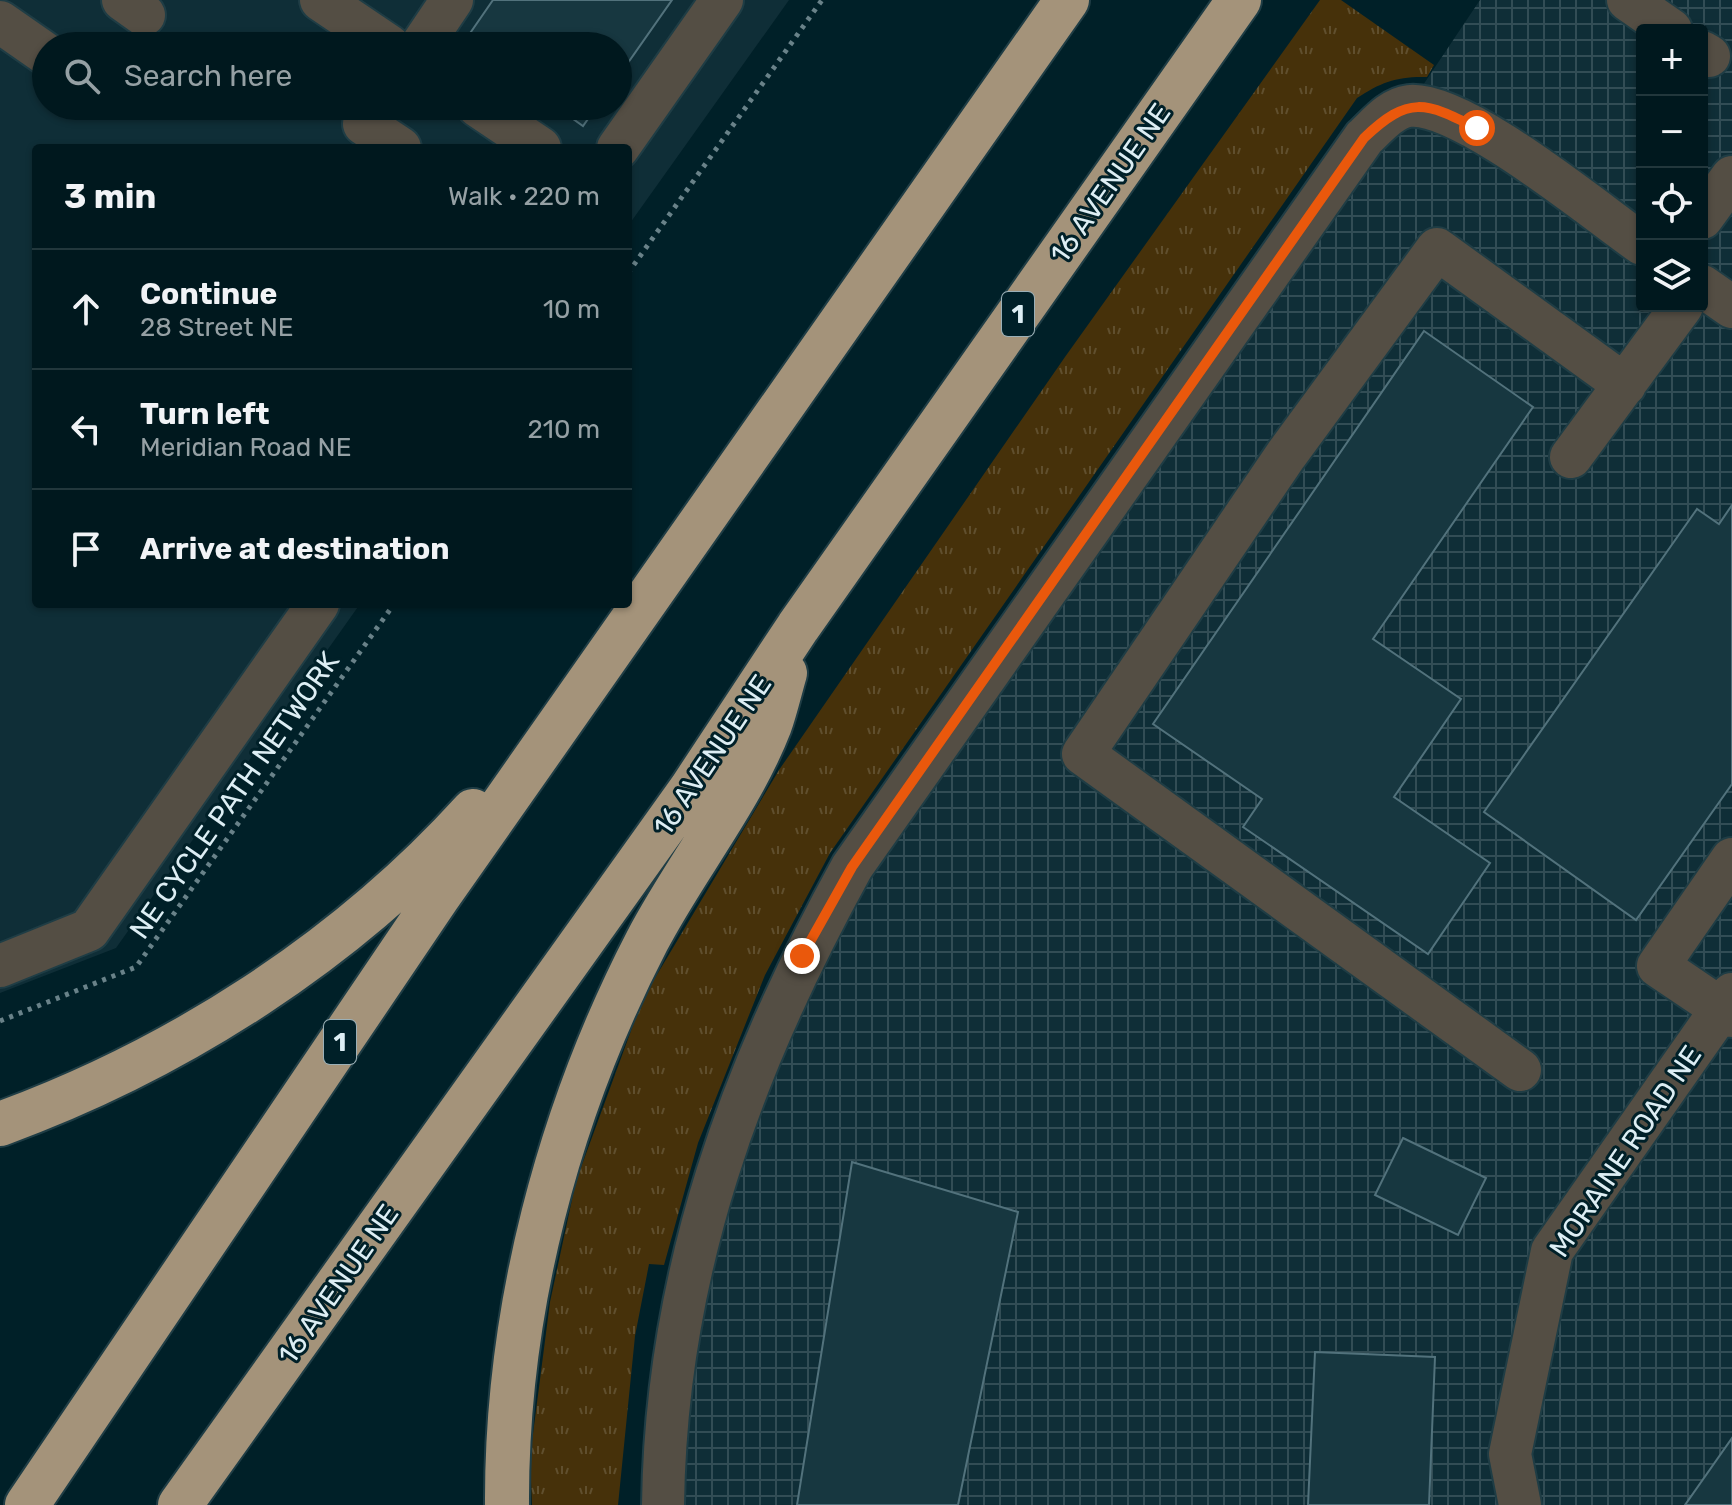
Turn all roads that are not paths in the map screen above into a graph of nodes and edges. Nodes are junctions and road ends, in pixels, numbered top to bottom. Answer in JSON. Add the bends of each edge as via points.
{"nodes":[{"id":1,"x":321,"y":0,"type":"edge"},
{"id":2,"x":452,"y":0,"type":"edge"},
{"id":3,"x":722,"y":0,"type":"edge"},
{"id":4,"x":1067,"y":0,"type":"edge"},
{"id":5,"x":1239,"y":0,"type":"edge"},
{"id":6,"x":1628,"y":0,"type":"edge"},
{"id":7,"x":0,"y":22,"type":"edge"},
{"id":8,"x":1662,"y":24,"type":"edge"},
{"id":9,"x":368,"y":32,"type":"edge"},
{"id":10,"x":430,"y":32,"type":"edge"},
{"id":11,"x":32,"y":44,"type":"edge"},
{"id":12,"x":499,"y":120,"type":"edge"},
{"id":13,"x":361,"y":137,"type":"edge"},
{"id":14,"x":386,"y":144,"type":"edge"},
{"id":15,"x":534,"y":144,"type":"edge"},
{"id":16,"x":621,"y":144,"type":"edge"},
{"id":17,"x":1732,"y":177,"type":"edge"},
{"id":18,"x":1708,"y":210,"type":"edge"},
{"id":19,"x":1636,"y":240,"type":"edge"},
{"id":20,"x":1708,"y":290,"type":"edge"},
{"id":21,"x":1732,"y":307,"type":"edge"},
{"id":22,"x":1678,"y":312,"type":"edge"},
{"id":23,"x":1625,"y":385,"type":"junction"},
{"id":24,"x":1571,"y":457,"type":"dead end"},
{"id":25,"x":659,"y":583,"type":"junction"},
{"id":26,"x":315,"y":608,"type":"edge"},
{"id":27,"x":798,"y":627,"type":"junction"},
{"id":28,"x":1732,"y":859,"type":"edge"},
{"id":29,"x":0,"y":966,"type":"edge"},
{"id":30,"x":1729,"y":1006,"type":"edge"},
{"id":31,"x":1520,"y":1070,"type":"dead end"},
{"id":32,"x":0,"y":1124,"type":"edge"},
{"id":33,"x":27,"y":1505,"type":"edge"},
{"id":34,"x":180,"y":1505,"type":"edge"},
{"id":35,"x":507,"y":1505,"type":"edge"},
{"id":36,"x":663,"y":1505,"type":"edge"},
{"id":37,"x":1520,"y":1505,"type":"edge"}],
"edges":[{"from":1,"to":9,"type":"street"},
{"from":2,"to":10,"type":"street"},
{"from":3,"to":16,"type":"street"},
{"from":4,"to":25,"type":"highway","number":"1"},
{"from":5,"to":27,"type":"highway","name":"16 AVENUE NE","number":"1"},
{"from":6,"to":8,"type":"street"},
{"from":7,"to":11,"type":"street"},
{"from":12,"to":15,"type":"street"},
{"from":13,"to":14,"type":"street"},
{"from":17,"to":18,"type":"street"},
{"from":19,"to":36,"type":"street","via":[[1477,128],[1440,110],[1409,106],[1388,115],[1364,138],[852,867],[802,956],[752,1068],[700,1226],[686,1284],[663,1452]]},
{"from":20,"to":21,"type":"street"},
{"from":22,"to":23,"type":"street"},
{"from":23,"to":24,"type":"street"},
{"from":23,"to":31,"type":"street","via":[[1437,249],[1286,455],[1083,754]]},
{"from":25,"to":32,"type":"highway","via":[[492,790],[451,835],[351,925],[199,1031]]},
{"from":25,"to":33,"type":"highway","number":"1","via":[[438,897]]},
{"from":26,"to":29,"type":"street","via":[[89,930]]},
{"from":27,"to":34,"type":"highway","name":"16 AVENUE NE","number":"1","via":[[691,789]]},
{"from":27,"to":35,"type":"highway","via":[[770,725],[740,787],[647,942],[596,1054],[560,1155],[515,1354]]},
{"from":28,"to":30,"type":"street","via":[[1658,966]]},
{"from":30,"to":37,"type":"street","name":"MORAINE ROAD NE","via":[[1552,1251],[1510,1454]]}]}
